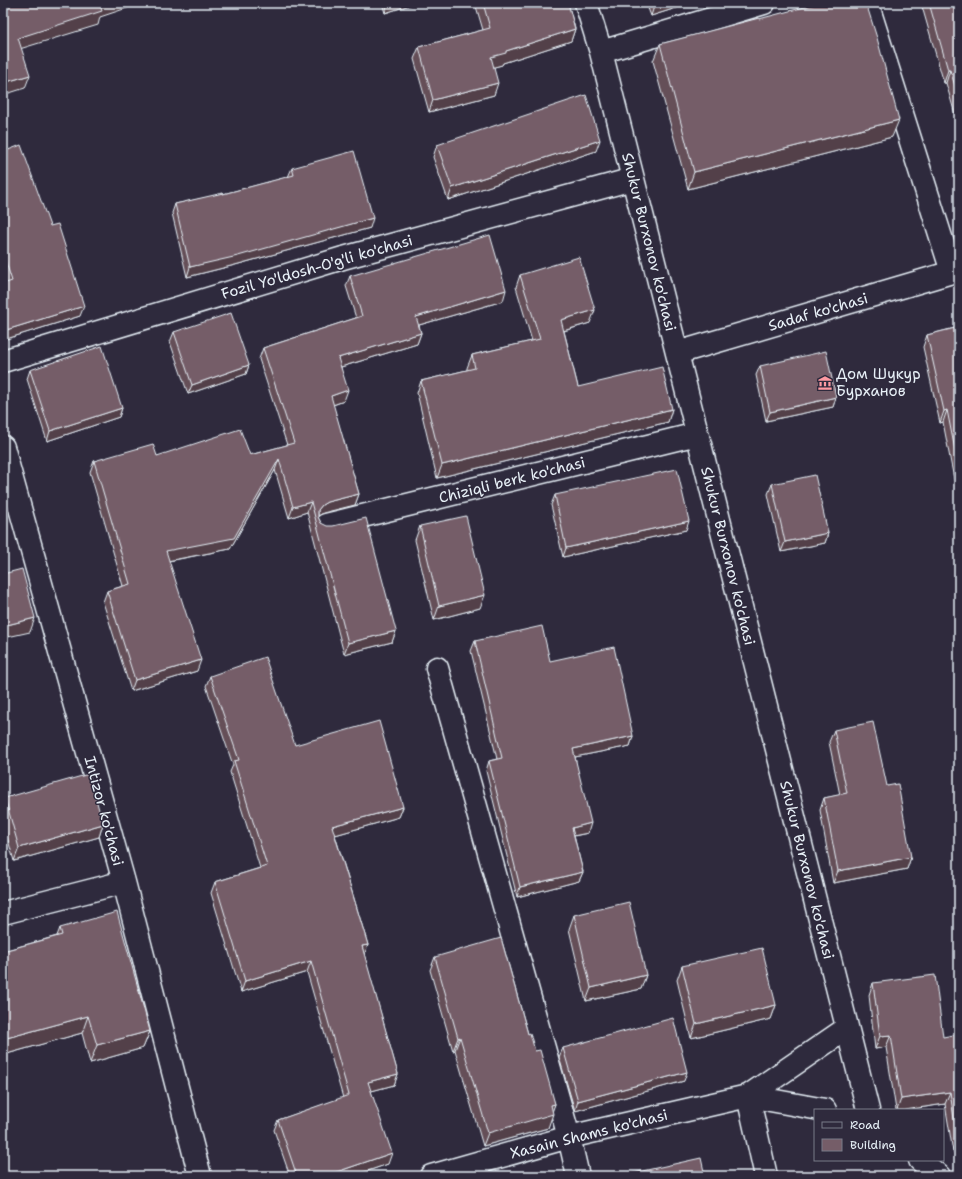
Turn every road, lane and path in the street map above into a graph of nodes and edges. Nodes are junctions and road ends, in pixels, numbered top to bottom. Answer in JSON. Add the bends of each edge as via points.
{"nodes":[{"id":1,"x":586,"y":3,"type":"edge"},
{"id":2,"x":764,"y":3,"type":"edge"},
{"id":3,"x":870,"y":12,"type":"edge"},
{"id":4,"x":601,"y":52,"type":"junction"},
{"id":5,"x":633,"y":179,"type":"junction"},
{"id":6,"x":955,"y":271,"type":"edge"},
{"id":7,"x":677,"y":353,"type":"junction"},
{"id":8,"x":3,"y":361,"type":"edge"},
{"id":9,"x":697,"y":434,"type":"junction"},
{"id":10,"x":3,"y":447,"type":"edge"},
{"id":11,"x":326,"y":525,"type":"edge"},
{"id":12,"x":437,"y":668,"type":"dead end"},
{"id":13,"x":124,"y":882,"type":"junction"},
{"id":14,"x":3,"y":913,"type":"edge"},
{"id":15,"x":847,"y":1028,"type":"junction"},
{"id":16,"x":748,"y":1096,"type":"junction"},
{"id":17,"x":820,"y":1109,"type":"edge"},
{"id":18,"x":868,"y":1109,"type":"edge"},
{"id":19,"x":569,"y":1137,"type":"junction"},
{"id":20,"x":921,"y":1161,"type":"edge"},
{"id":21,"x":200,"y":1176,"type":"edge"},
{"id":22,"x":431,"y":1176,"type":"edge"},
{"id":23,"x":578,"y":1176,"type":"edge"},
{"id":24,"x":766,"y":1176,"type":"edge"},
{"id":25,"x":939,"y":1176,"type":"edge"}],
"edges":[{"from":1,"to":4,"type":"street","name":"Shukur Burxonov ko'chasi"},
{"from":2,"to":4,"type":"street"},
{"from":3,"to":6,"type":"street"},
{"from":4,"to":5,"type":"street","name":"Shukur Burxonov ko'chasi"},
{"from":5,"to":7,"type":"street","name":"Shukur Burxonov ko'chasi"},
{"from":5,"to":8,"type":"street","name":"Fozil Yo'ldosh-O'g'li ko'chasi","via":[[343,258]]},
{"from":6,"to":7,"type":"street","name":"Sadaf ko'chasi"},
{"from":7,"to":9,"type":"street","name":"Shukur Burxonov ko'chasi"},
{"from":9,"to":11,"type":"street","name":"Chiziqli berk ko'chasi"},
{"from":9,"to":15,"type":"street","name":"Shukur Burxonov ko'chasi"},
{"from":10,"to":13,"type":"street","name":"Intizor ko'chasi"},
{"from":12,"to":19,"type":"street"},
{"from":13,"to":14,"type":"street"},
{"from":13,"to":21,"type":"street","name":"Intizor ko'chasi"},
{"from":15,"to":16,"type":"street"},
{"from":15,"to":18,"type":"street","name":"Shukur Burxonov ko'chasi"},
{"from":16,"to":17,"type":"street"},
{"from":16,"to":19,"type":"street","name":"Xasain Shams ko'chasi"},
{"from":16,"to":24,"type":"street"},
{"from":19,"to":22,"type":"street","name":"Xasain Shams ko'chasi"},
{"from":19,"to":23,"type":"street"},
{"from":20,"to":25,"type":"street"}]}
